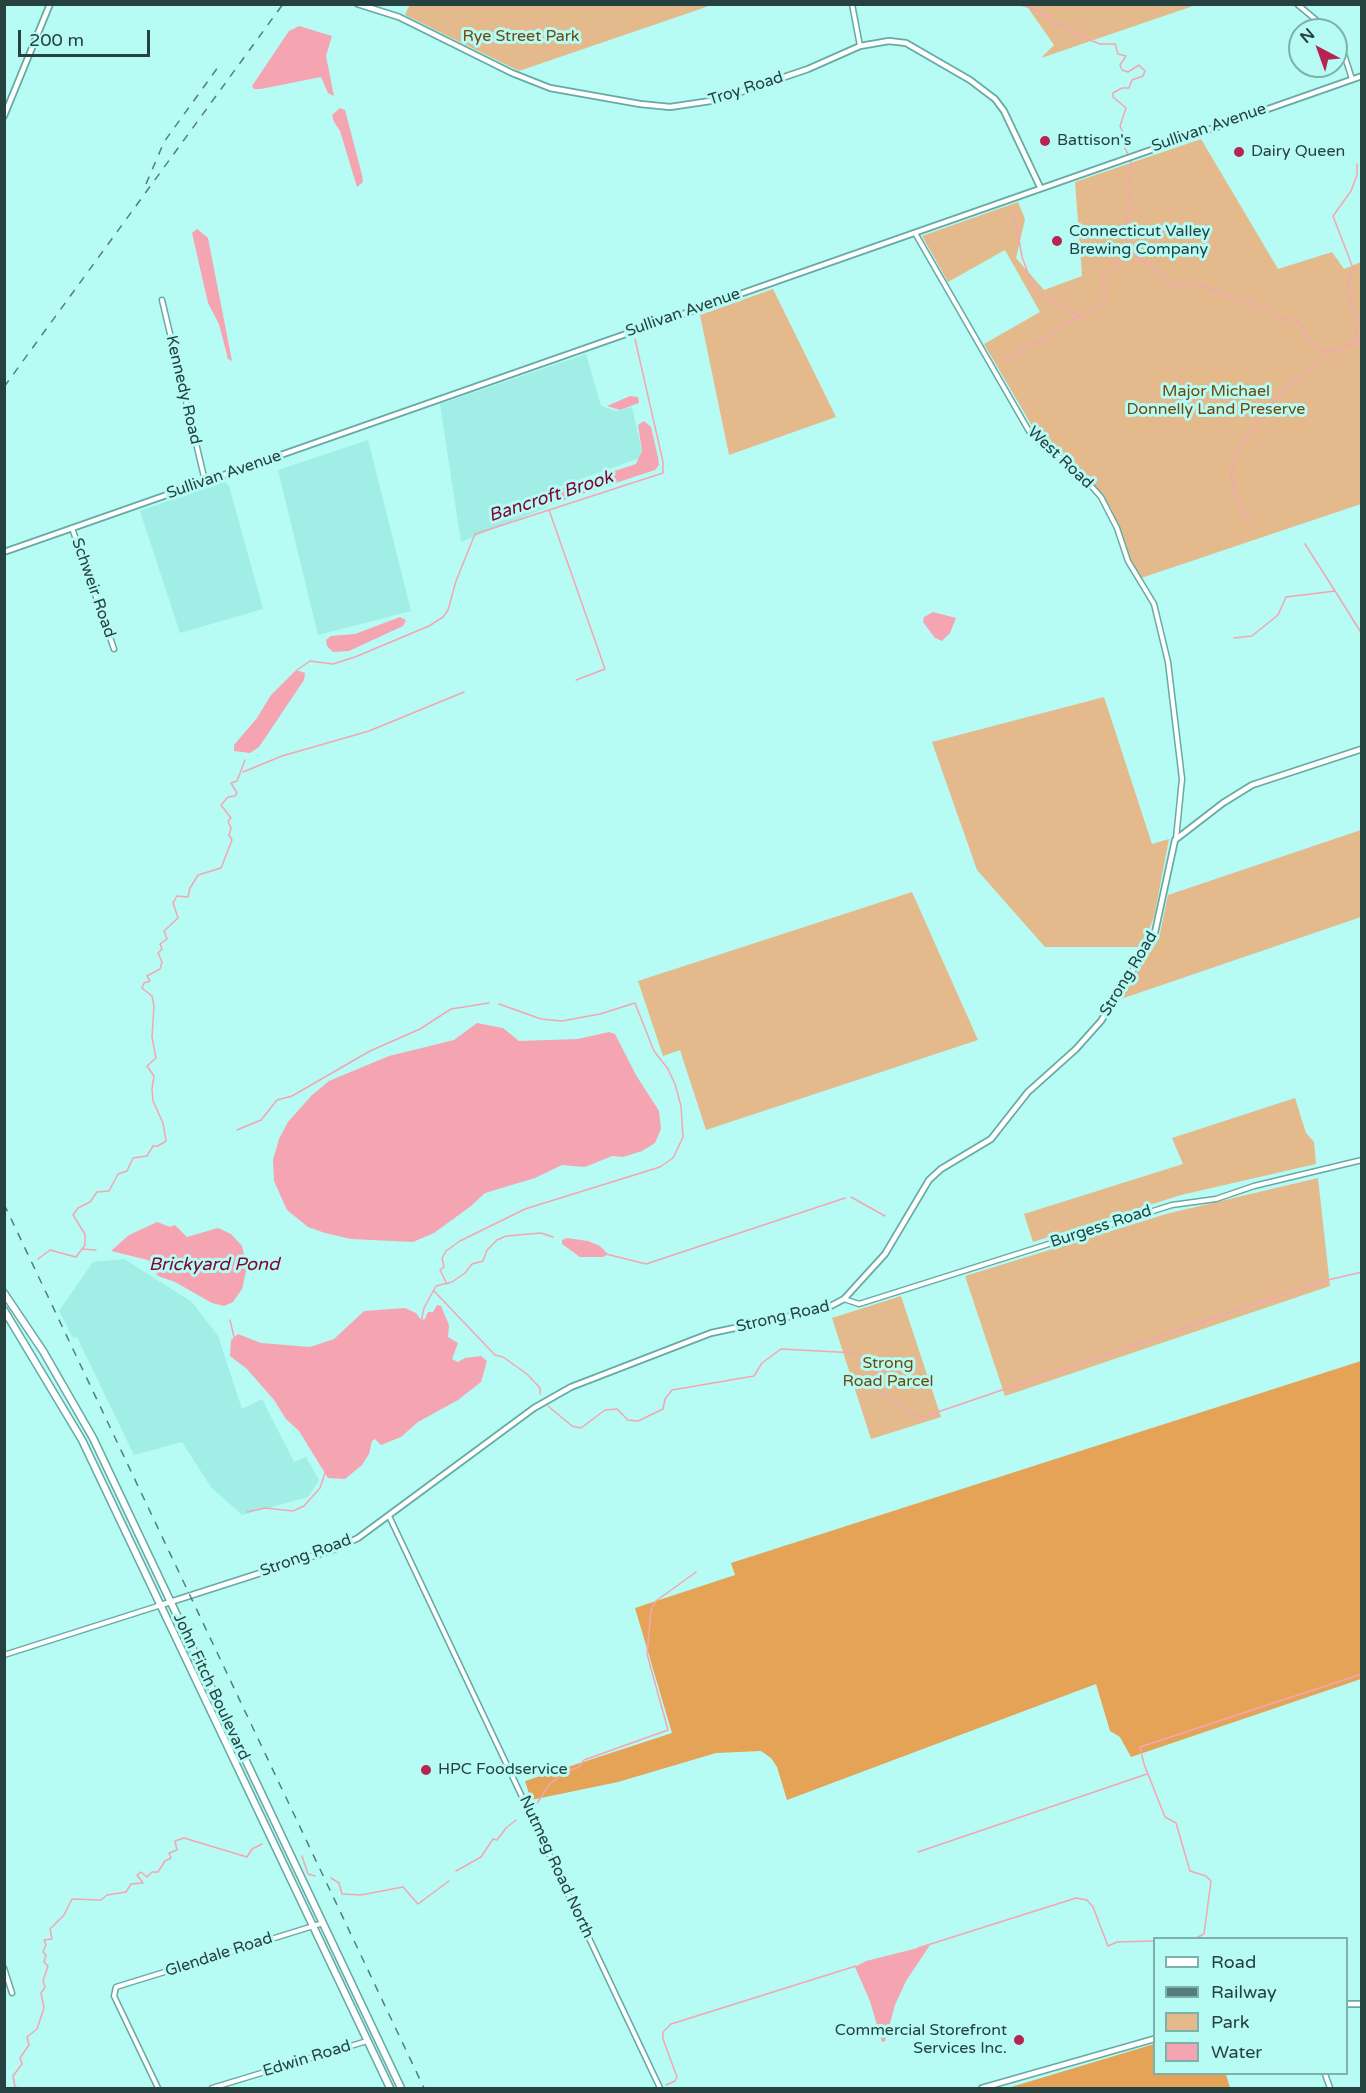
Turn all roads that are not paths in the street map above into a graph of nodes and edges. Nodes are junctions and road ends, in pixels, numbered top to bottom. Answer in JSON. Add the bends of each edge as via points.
{"nodes":[{"id":1,"x":50,"y":4,"type":"edge"},
{"id":2,"x":358,"y":4,"type":"edge"},
{"id":3,"x":852,"y":4,"type":"edge"},
{"id":4,"x":1297,"y":4,"type":"edge"},
{"id":5,"x":1314,"y":18,"type":"edge"},
{"id":6,"x":860,"y":46,"type":"junction"},
{"id":7,"x":1348,"y":67,"type":"edge"},
{"id":8,"x":1362,"y":76,"type":"edge"},
{"id":9,"x":1352,"y":79,"type":"junction"},
{"id":10,"x":4,"y":116,"type":"edge"},
{"id":11,"x":1040,"y":188,"type":"junction"},
{"id":12,"x":914,"y":231,"type":"junction"},
{"id":13,"x":162,"y":300,"type":"dead end"},
{"id":14,"x":205,"y":481,"type":"junction"},
{"id":15,"x":72,"y":528,"type":"junction"},
{"id":16,"x":4,"y":552,"type":"edge"},
{"id":17,"x":114,"y":649,"type":"dead end"},
{"id":18,"x":1362,"y":748,"type":"edge"},
{"id":19,"x":1175,"y":840,"type":"junction"},
{"id":20,"x":1362,"y":1160,"type":"edge"},
{"id":21,"x":4,"y":1293,"type":"edge"},
{"id":22,"x":844,"y":1299,"type":"junction"},
{"id":23,"x":4,"y":1310,"type":"edge"},
{"id":24,"x":43,"y":1351,"type":"junction"},
{"id":25,"x":34,"y":1356,"type":"junction"},
{"id":26,"x":389,"y":1516,"type":"junction"},
{"id":27,"x":170,"y":1602,"type":"junction"},
{"id":28,"x":161,"y":1605,"type":"junction"},
{"id":29,"x":4,"y":1655,"type":"edge"},
{"id":30,"x":322,"y":1923,"type":"junction"},
{"id":31,"x":313,"y":1926,"type":"junction"},
{"id":32,"x":4,"y":1968,"type":"edge"},
{"id":33,"x":12,"y":1993,"type":"dead end"},
{"id":34,"x":1153,"y":2040,"type":"edge"},
{"id":35,"x":368,"y":2041,"type":"junction"},
{"id":36,"x":158,"y":2088,"type":"edge"},
{"id":37,"x":212,"y":2088,"type":"edge"},
{"id":38,"x":390,"y":2088,"type":"edge"},
{"id":39,"x":401,"y":2088,"type":"edge"},
{"id":40,"x":660,"y":2088,"type":"edge"},
{"id":41,"x":982,"y":2088,"type":"edge"}],
"edges":[{"from":1,"to":10,"type":"street"},
{"from":2,"to":6,"type":"street","name":"Troy Road","via":[[399,17],[550,88],[660,106],[717,100],[808,69]]},
{"from":3,"to":6,"type":"street"},
{"from":4,"to":5,"type":"street"},
{"from":6,"to":11,"type":"street","name":"Troy Road","via":[[889,41],[916,47],[983,89],[1004,111]]},
{"from":7,"to":9,"type":"street"},
{"from":8,"to":9,"type":"street","name":"Sullivan Avenue"},
{"from":9,"to":11,"type":"street","name":"Sullivan Avenue"},
{"from":11,"to":12,"type":"street","name":"Sullivan Avenue"},
{"from":12,"to":14,"type":"street","name":"Sullivan Avenue"},
{"from":12,"to":19,"type":"street","name":"West Road","via":[[1029,431],[1077,470],[1101,497],[1128,561],[1154,604],[1168,662],[1182,779]]},
{"from":13,"to":14,"type":"street","name":"Kennedy Road"},
{"from":14,"to":15,"type":"street","name":"Sullivan Avenue"},
{"from":15,"to":16,"type":"street","name":"Sullivan Avenue"},
{"from":15,"to":17,"type":"street","name":"Schweir Road"},
{"from":18,"to":19,"type":"street","via":[[1252,784]]},
{"from":19,"to":22,"type":"street","name":"Strong Road","via":[[1154,937],[1101,1021],[1028,1092],[991,1139],[929,1180],[885,1254]]},
{"from":20,"to":22,"type":"street","name":"Burgess Road","via":[[1216,1199],[1172,1205],[860,1304]]},
{"from":21,"to":24,"type":"highway","name":"John Fitch Boulevard"},
{"from":22,"to":26,"type":"street","name":"Strong Road","via":[[825,1309],[711,1333],[556,1394]]},
{"from":23,"to":25,"type":"highway","name":"John Fitch Boulevard"},
{"from":24,"to":25,"type":"highway"},
{"from":24,"to":27,"type":"highway","name":"John Fitch Boulevard","via":[[93,1438]]},
{"from":25,"to":28,"type":"highway","name":"John Fitch Boulevard","via":[[82,1440]]},
{"from":26,"to":27,"type":"street","name":"Strong Road","via":[[335,1549]]},
{"from":26,"to":40,"type":"street","name":"Nutmeg Road North"},
{"from":27,"to":28,"type":"street","name":"Strong Road"},
{"from":27,"to":30,"type":"highway","name":"John Fitch Boulevard"},
{"from":28,"to":29,"type":"street","name":"Strong Road"},
{"from":28,"to":31,"type":"highway","name":"John Fitch Boulevard"},
{"from":30,"to":31,"type":"street","name":"Glendale Road"},
{"from":30,"to":39,"type":"highway","name":"John Fitch Boulevard"},
{"from":31,"to":35,"type":"highway","name":"John Fitch Boulevard"},
{"from":31,"to":36,"type":"street","name":"Glendale Road","via":[[116,1987],[114,1996]]},
{"from":32,"to":33,"type":"street"},
{"from":34,"to":41,"type":"street"},
{"from":35,"to":37,"type":"street","name":"Edwin Road"},
{"from":35,"to":38,"type":"highway","name":"John Fitch Boulevard"}]}
